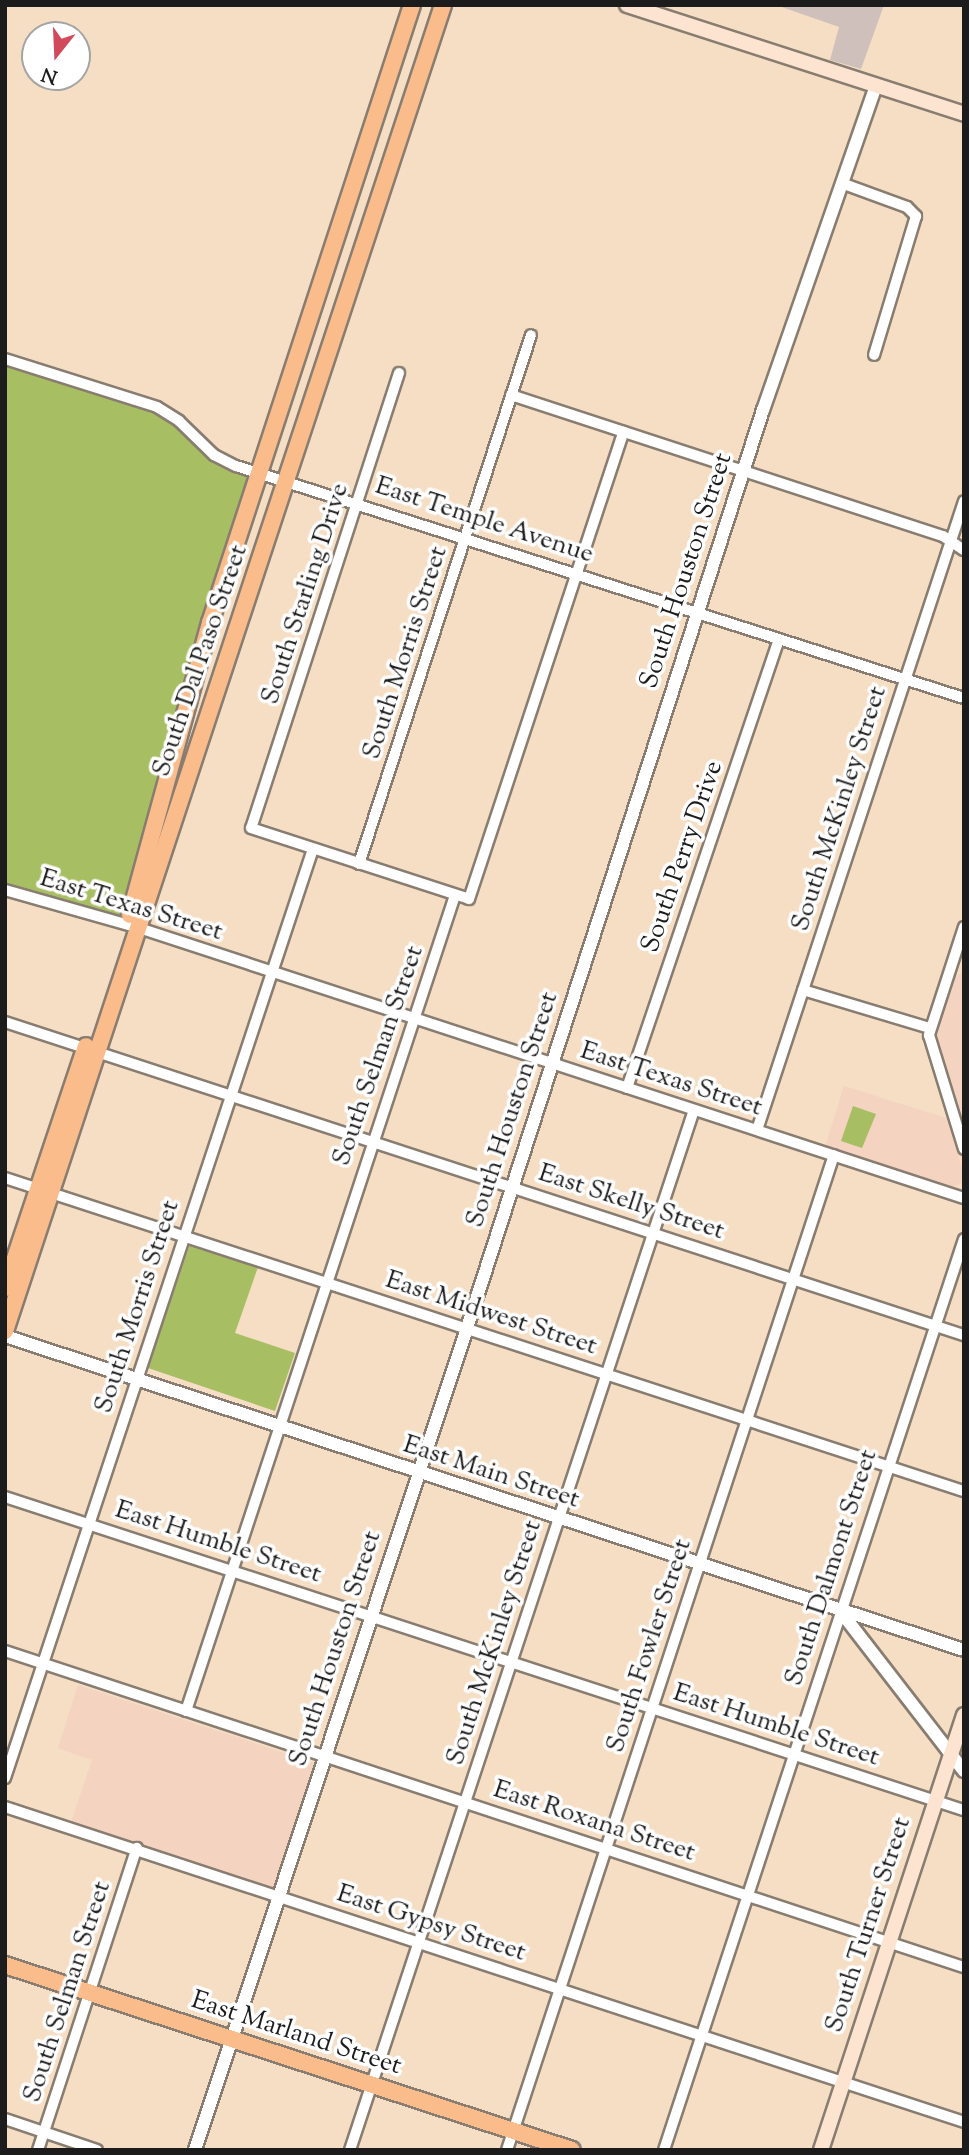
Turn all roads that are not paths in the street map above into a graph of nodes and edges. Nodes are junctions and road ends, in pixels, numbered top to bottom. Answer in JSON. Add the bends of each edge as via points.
{"nodes":[{"id":1,"x":412,"y":5,"type":"edge"},
{"id":2,"x":443,"y":5,"type":"edge"},
{"id":3,"x":627,"y":5,"type":"edge"},
{"id":4,"x":876,"y":85,"type":"junction"},
{"id":5,"x":383,"y":93,"type":"junction"},
{"id":6,"x":411,"y":103,"type":"junction"},
{"id":7,"x":964,"y":114,"type":"edge"},
{"id":8,"x":844,"y":184,"type":"junction"},
{"id":9,"x":328,"y":261,"type":"junction"},
{"id":10,"x":356,"y":270,"type":"junction"},
{"id":11,"x":531,"y":335,"type":"dead end"},
{"id":12,"x":874,"y":355,"type":"dead end"},
{"id":13,"x":5,"y":359,"type":"edge"},
{"id":14,"x":399,"y":373,"type":"dead end"},
{"id":15,"x":511,"y":395,"type":"junction"},
{"id":16,"x":623,"y":432,"type":"junction"},
{"id":17,"x":743,"y":470,"type":"junction"},
{"id":18,"x":259,"y":474,"type":"junction"},
{"id":19,"x":287,"y":480,"type":"junction"},
{"id":20,"x":964,"y":501,"type":"edge"},
{"id":21,"x":358,"y":503,"type":"junction"},
{"id":22,"x":466,"y":537,"type":"junction"},
{"id":23,"x":951,"y":542,"type":"junction"},
{"id":24,"x":964,"y":550,"type":"edge"},
{"id":25,"x":577,"y":572,"type":"junction"},
{"id":26,"x":699,"y":612,"type":"junction"},
{"id":27,"x":779,"y":639,"type":"junction"},
{"id":28,"x":904,"y":679,"type":"junction"},
{"id":29,"x":964,"y":698,"type":"edge"},
{"id":30,"x":313,"y":849,"type":"junction"},
{"id":31,"x":359,"y":864,"type":"junction"},
{"id":32,"x":5,"y":890,"type":"edge"},
{"id":33,"x":455,"y":895,"type":"junction"},
{"id":34,"x":131,"y":926,"type":"junction"},
{"id":35,"x":964,"y":927,"type":"edge"},
{"id":36,"x":964,"y":958,"type":"edge"},
{"id":37,"x":952,"y":964,"type":"junction"},
{"id":38,"x":272,"y":972,"type":"junction"},
{"id":39,"x":803,"y":990,"type":"junction"},
{"id":40,"x":414,"y":1019,"type":"junction"},
{"id":41,"x":5,"y":1022,"type":"edge"},
{"id":42,"x":930,"y":1028,"type":"junction"},
{"id":43,"x":90,"y":1050,"type":"junction"},
{"id":44,"x":551,"y":1063,"type":"junction"},
{"id":45,"x":627,"y":1088,"type":"junction"},
{"id":46,"x":231,"y":1096,"type":"junction"},
{"id":47,"x":694,"y":1110,"type":"junction"},
{"id":48,"x":757,"y":1130,"type":"junction"},
{"id":49,"x":373,"y":1141,"type":"junction"},
{"id":50,"x":964,"y":1149,"type":"edge"},
{"id":51,"x":834,"y":1155,"type":"junction"},
{"id":52,"x":5,"y":1178,"type":"edge"},
{"id":53,"x":512,"y":1186,"type":"junction"},
{"id":54,"x":44,"y":1191,"type":"junction"},
{"id":55,"x":964,"y":1198,"type":"edge"},
{"id":56,"x":653,"y":1232,"type":"junction"},
{"id":57,"x":184,"y":1235,"type":"junction"},
{"id":58,"x":964,"y":1239,"type":"edge"},
{"id":59,"x":794,"y":1278,"type":"junction"},
{"id":60,"x":326,"y":1282,"type":"junction"},
{"id":61,"x":5,"y":1288,"type":"edge"},
{"id":62,"x":936,"y":1325,"type":"junction"},
{"id":63,"x":467,"y":1328,"type":"junction"},
{"id":64,"x":5,"y":1334,"type":"edge"},
{"id":65,"x":964,"y":1335,"type":"edge"},
{"id":66,"x":606,"y":1374,"type":"junction"},
{"id":67,"x":136,"y":1380,"type":"junction"},
{"id":68,"x":747,"y":1420,"type":"junction"},
{"id":69,"x":277,"y":1426,"type":"junction"},
{"id":70,"x":887,"y":1466,"type":"junction"},
{"id":71,"x":419,"y":1473,"type":"junction"},
{"id":72,"x":964,"y":1491,"type":"edge"},
{"id":73,"x":5,"y":1497,"type":"edge"},
{"id":74,"x":559,"y":1519,"type":"junction"},
{"id":75,"x":89,"y":1523,"type":"junction"},
{"id":76,"x":699,"y":1565,"type":"junction"},
{"id":77,"x":233,"y":1571,"type":"junction"},
{"id":78,"x":841,"y":1612,"type":"junction"},
{"id":79,"x":371,"y":1616,"type":"junction"},
{"id":80,"x":964,"y":1650,"type":"edge"},
{"id":81,"x":5,"y":1651,"type":"edge"},
{"id":82,"x":511,"y":1662,"type":"junction"},
{"id":83,"x":43,"y":1664,"type":"junction"},
{"id":84,"x":652,"y":1708,"type":"junction"},
{"id":85,"x":186,"y":1712,"type":"junction"},
{"id":86,"x":964,"y":1715,"type":"edge"},
{"id":87,"x":793,"y":1754,"type":"junction"},
{"id":88,"x":950,"y":1755,"type":"junction"},
{"id":89,"x":325,"y":1756,"type":"junction"},
{"id":90,"x":964,"y":1771,"type":"edge"},
{"id":91,"x":5,"y":1778,"type":"edge"},
{"id":92,"x":936,"y":1801,"type":"junction"},
{"id":93,"x":465,"y":1802,"type":"junction"},
{"id":94,"x":5,"y":1807,"type":"edge"},
{"id":95,"x":964,"y":1810,"type":"edge"},
{"id":96,"x":137,"y":1848,"type":"junction"},
{"id":97,"x":606,"y":1849,"type":"junction"},
{"id":98,"x":279,"y":1895,"type":"junction"},
{"id":99,"x":747,"y":1895,"type":"junction"},
{"id":100,"x":418,"y":1942,"type":"junction"},
{"id":101,"x":890,"y":1943,"type":"junction"},
{"id":102,"x":5,"y":1965,"type":"edge"},
{"id":103,"x":964,"y":1967,"type":"edge"},
{"id":104,"x":559,"y":1989,"type":"junction"},
{"id":105,"x":91,"y":1992,"type":"junction"},
{"id":106,"x":701,"y":2036,"type":"junction"},
{"id":107,"x":232,"y":2038,"type":"junction"},
{"id":108,"x":843,"y":2083,"type":"junction"},
{"id":109,"x":371,"y":2084,"type":"junction"},
{"id":110,"x":5,"y":2119,"type":"edge"},
{"id":111,"x":964,"y":2122,"type":"edge"},
{"id":112,"x":513,"y":2131,"type":"junction"},
{"id":113,"x":44,"y":2132,"type":"junction"},
{"id":114,"x":38,"y":2150,"type":"edge"},
{"id":115,"x":97,"y":2150,"type":"edge"},
{"id":116,"x":195,"y":2150,"type":"edge"},
{"id":117,"x":350,"y":2150,"type":"edge"},
{"id":118,"x":507,"y":2150,"type":"edge"},
{"id":119,"x":572,"y":2150,"type":"edge"},
{"id":120,"x":664,"y":2150,"type":"edge"},
{"id":121,"x":821,"y":2150,"type":"edge"}],
"edges":[{"from":1,"to":5,"type":"main road","name":"South Dal Paso Street"},
{"from":2,"to":6,"type":"main road","name":"South Dal Paso Street"},
{"from":3,"to":4,"type":"main road"},
{"from":4,"to":7,"type":"main road"},
{"from":4,"to":8,"type":"street","name":"South Houston Street"},
{"from":5,"to":6,"type":"main road"},
{"from":5,"to":9,"type":"main road","name":"South Dal Paso Street"},
{"from":6,"to":10,"type":"main road","name":"South Dal Paso Street"},
{"from":8,"to":12,"type":"street","via":[[907,207],[916,216]]},
{"from":8,"to":17,"type":"street","name":"South Houston Street"},
{"from":9,"to":10,"type":"main road"},
{"from":9,"to":18,"type":"main road","name":"South Dal Paso Street"},
{"from":10,"to":19,"type":"main road","name":"South Dal Paso Street"},
{"from":11,"to":15,"type":"street","name":"South Morris Street"},
{"from":13,"to":18,"type":"street","name":"East Temple Avenue","via":[[157,407],[214,454]]},
{"from":14,"to":21,"type":"street","name":"South Starling Drive"},
{"from":15,"to":16,"type":"street"},
{"from":15,"to":22,"type":"street","name":"South Morris Street"},
{"from":16,"to":17,"type":"street"},
{"from":16,"to":25,"type":"street"},
{"from":17,"to":23,"type":"street"},
{"from":17,"to":26,"type":"street","name":"South Houston Street"},
{"from":18,"to":19,"type":"street","name":"East Temple Avenue"},
{"from":18,"to":34,"type":"main road","name":"South Dal Paso Street","via":[[210,623]]},
{"from":19,"to":21,"type":"street","name":"East Temple Avenue"},
{"from":19,"to":34,"type":"main road","name":"South Dal Paso Street"},
{"from":20,"to":23,"type":"street","name":"South McKinley Street"},
{"from":21,"to":22,"type":"street","name":"East Temple Avenue"},
{"from":21,"to":30,"type":"street","name":"South Starling Drive","via":[[251,828]]},
{"from":22,"to":25,"type":"street","name":"East Temple Avenue"},
{"from":22,"to":31,"type":"street","name":"South Morris Street"},
{"from":23,"to":24,"type":"street"},
{"from":23,"to":28,"type":"street","name":"South McKinley Street"},
{"from":25,"to":26,"type":"street","name":"East Temple Avenue"},
{"from":25,"to":33,"type":"street","via":[[469,900]]},
{"from":26,"to":27,"type":"street","name":"East Temple Avenue"},
{"from":26,"to":44,"type":"street","name":"South Houston Street"},
{"from":27,"to":28,"type":"street","name":"East Temple Avenue"},
{"from":27,"to":45,"type":"street","name":"South Perry Drive"},
{"from":28,"to":29,"type":"street","name":"East Temple Avenue"},
{"from":28,"to":39,"type":"street","name":"South McKinley Street"},
{"from":30,"to":31,"type":"street"},
{"from":30,"to":38,"type":"street","name":"South Morris Street"},
{"from":31,"to":33,"type":"street"},
{"from":32,"to":34,"type":"street","name":"East Texas Street"},
{"from":33,"to":40,"type":"street","name":"South Selman Street"},
{"from":34,"to":38,"type":"street","name":"East Texas Street"},
{"from":34,"to":43,"type":"main road","name":"South Dal Paso Street"},
{"from":35,"to":37,"type":"street"},
{"from":36,"to":37,"type":"street"},
{"from":37,"to":42,"type":"street"},
{"from":38,"to":40,"type":"street","name":"East Texas Street"},
{"from":38,"to":46,"type":"street","name":"South Morris Street"},
{"from":39,"to":42,"type":"street"},
{"from":39,"to":48,"type":"street","name":"South McKinley Street"},
{"from":40,"to":44,"type":"street","name":"East Texas Street"},
{"from":40,"to":49,"type":"street","name":"South Selman Street"},
{"from":41,"to":43,"type":"street","name":"East Skelly Street"},
{"from":42,"to":50,"type":"street"},
{"from":43,"to":46,"type":"street","name":"East Skelly Street"},
{"from":43,"to":54,"type":"main road","name":"South Dal Paso Street"},
{"from":44,"to":45,"type":"street","name":"East Texas Street"},
{"from":44,"to":53,"type":"street","name":"South Houston Street"},
{"from":45,"to":47,"type":"street","name":"East Texas Street"},
{"from":46,"to":49,"type":"street","name":"East Skelly Street"},
{"from":46,"to":57,"type":"street","name":"South Morris Street"},
{"from":47,"to":48,"type":"street","name":"East Texas Street"},
{"from":47,"to":56,"type":"street","name":"South McKinley Street"},
{"from":48,"to":51,"type":"street","name":"East Texas Street"},
{"from":49,"to":53,"type":"street","name":"East Skelly Street"},
{"from":49,"to":60,"type":"street","name":"South Selman Street"},
{"from":51,"to":55,"type":"street","name":"East Texas Street"},
{"from":51,"to":59,"type":"street","name":"South Fowler Street"},
{"from":52,"to":54,"type":"street","name":"East Midwest Street"},
{"from":53,"to":56,"type":"street","name":"East Skelly Street"},
{"from":53,"to":63,"type":"street","name":"South Houston Street"},
{"from":54,"to":57,"type":"street","name":"East Midwest Street"},
{"from":54,"to":61,"type":"main road","name":"South Dal Paso Street"},
{"from":54,"to":64,"type":"main road","name":"South Dal Paso Street"},
{"from":56,"to":59,"type":"street","name":"East Skelly Street"},
{"from":56,"to":66,"type":"street","name":"South McKinley Street"},
{"from":57,"to":60,"type":"street","name":"East Midwest Street"},
{"from":57,"to":67,"type":"street","name":"South Morris Street"},
{"from":58,"to":62,"type":"street","name":"South Dalmont Street"},
{"from":59,"to":62,"type":"street","name":"East Skelly Street"},
{"from":59,"to":68,"type":"street","name":"South Fowler Street"},
{"from":60,"to":63,"type":"street","name":"East Midwest Street"},
{"from":60,"to":69,"type":"street","name":"South Selman Street"},
{"from":62,"to":65,"type":"street","name":"East Skelly Street"},
{"from":62,"to":70,"type":"street","name":"South Dalmont Street"},
{"from":63,"to":66,"type":"street","name":"East Midwest Street"},
{"from":63,"to":71,"type":"street","name":"South Houston Street"},
{"from":64,"to":67,"type":"street","name":"East Main Street"},
{"from":66,"to":68,"type":"street","name":"East Midwest Street"},
{"from":66,"to":74,"type":"street","name":"South McKinley Street"},
{"from":67,"to":69,"type":"street","name":"East Main Street"},
{"from":67,"to":75,"type":"street","name":"South Morris Street"},
{"from":68,"to":70,"type":"street","name":"East Midwest Street"},
{"from":68,"to":76,"type":"street","name":"South Fowler Street"},
{"from":69,"to":71,"type":"street","name":"East Main Street"},
{"from":69,"to":77,"type":"street","name":"South Selman Street"},
{"from":70,"to":72,"type":"street","name":"East Midwest Street"},
{"from":70,"to":78,"type":"street","name":"South Dalmont Street"},
{"from":71,"to":74,"type":"street","name":"East Main Street"},
{"from":71,"to":79,"type":"street","name":"South Houston Street"},
{"from":73,"to":75,"type":"street","name":"East Humble Street"},
{"from":74,"to":76,"type":"street","name":"East Main Street"},
{"from":74,"to":82,"type":"street","name":"South McKinley Street"},
{"from":75,"to":77,"type":"street","name":"East Humble Street"},
{"from":75,"to":83,"type":"street","name":"South Morris Street"},
{"from":76,"to":78,"type":"street","name":"East Main Street"},
{"from":76,"to":84,"type":"street","name":"South Fowler Street"},
{"from":77,"to":79,"type":"street","name":"East Humble Street"},
{"from":77,"to":85,"type":"street","name":"South Selman Street"},
{"from":78,"to":80,"type":"street","name":"East Main Street"},
{"from":78,"to":87,"type":"street","name":"South Dalmont Street"},
{"from":78,"to":88,"type":"street"},
{"from":79,"to":82,"type":"street","name":"East Humble Street"},
{"from":79,"to":89,"type":"street","name":"South Houston Street"},
{"from":81,"to":83,"type":"street","name":"East Roxana Street"},
{"from":82,"to":84,"type":"street","name":"East Humble Street"},
{"from":82,"to":93,"type":"street","name":"South McKinley Street"},
{"from":83,"to":85,"type":"street","name":"East Roxana Street"},
{"from":83,"to":91,"type":"street","name":"South Morris Street"},
{"from":84,"to":87,"type":"street","name":"East Humble Street"},
{"from":84,"to":97,"type":"street","name":"South Fowler Street"},
{"from":85,"to":89,"type":"street","name":"East Roxana Street"},
{"from":86,"to":88,"type":"main road","name":"South Turner Street"},
{"from":87,"to":92,"type":"street","name":"East Humble Street"},
{"from":87,"to":99,"type":"street","name":"South Dalmont Street"},
{"from":88,"to":90,"type":"street"},
{"from":88,"to":92,"type":"main road","name":"South Turner Street"},
{"from":89,"to":93,"type":"street","name":"East Roxana Street"},
{"from":89,"to":98,"type":"street","name":"South Houston Street"},
{"from":92,"to":95,"type":"street","name":"East Humble Street"},
{"from":92,"to":101,"type":"main road","name":"South Turner Street"},
{"from":93,"to":97,"type":"street","name":"East Roxana Street"},
{"from":93,"to":100,"type":"street","name":"South McKinley Street"},
{"from":94,"to":96,"type":"street","name":"East Gypsy Street"},
{"from":96,"to":98,"type":"street","name":"East Gypsy Street"},
{"from":96,"to":105,"type":"street","name":"South Selman Street"},
{"from":97,"to":99,"type":"street","name":"East Roxana Street"},
{"from":97,"to":104,"type":"street","name":"South Fowler Street"},
{"from":98,"to":100,"type":"street","name":"East Gypsy Street"},
{"from":98,"to":107,"type":"street","name":"South Houston Street"},
{"from":99,"to":101,"type":"street","name":"East Roxana Street"},
{"from":99,"to":106,"type":"street","name":"South Dalmont Street"},
{"from":100,"to":104,"type":"street","name":"East Gypsy Street"},
{"from":100,"to":109,"type":"street","name":"South McKinley Street"},
{"from":101,"to":103,"type":"street","name":"East Roxana Street"},
{"from":101,"to":108,"type":"main road","name":"South Turner Street"},
{"from":102,"to":105,"type":"main road","name":"East Marland Street"},
{"from":104,"to":106,"type":"street","name":"East Gypsy Street"},
{"from":104,"to":112,"type":"street","name":"South Fowler Street"},
{"from":105,"to":107,"type":"main road","name":"East Marland Street"},
{"from":105,"to":113,"type":"street","name":"South Selman Street"},
{"from":106,"to":108,"type":"street","name":"East Gypsy Street"},
{"from":106,"to":120,"type":"street","name":"South Dalmont Street"},
{"from":107,"to":109,"type":"main road","name":"East Marland Street"},
{"from":107,"to":116,"type":"street","name":"South Houston Street"},
{"from":108,"to":111,"type":"street","name":"East Gypsy Street"},
{"from":108,"to":121,"type":"main road","name":"South Turner Street"},
{"from":109,"to":112,"type":"main road","name":"East Marland Street"},
{"from":109,"to":117,"type":"street","name":"South McKinley Street"},
{"from":110,"to":113,"type":"street"},
{"from":112,"to":118,"type":"street","name":"South Fowler Street"},
{"from":112,"to":119,"type":"main road","name":"East Marland Street"},
{"from":113,"to":114,"type":"street","name":"South Selman Street"},
{"from":113,"to":115,"type":"street"}]}
